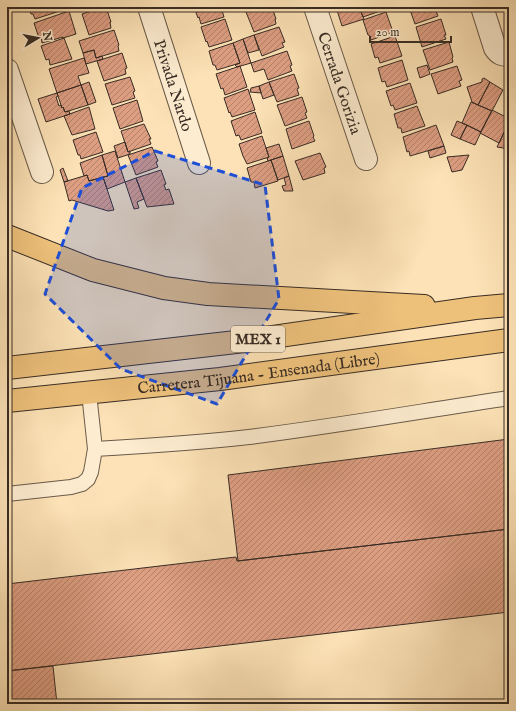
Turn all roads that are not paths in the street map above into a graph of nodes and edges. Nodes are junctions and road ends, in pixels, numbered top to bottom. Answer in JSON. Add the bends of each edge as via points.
{"nodes":[{"id":1,"x":149,"y":7,"type":"edge"},
{"id":2,"x":315,"y":7,"type":"edge"},
{"id":3,"x":482,"y":7,"type":"edge"},
{"id":4,"x":506,"y":55,"type":"edge"},
{"id":5,"x":7,"y":70,"type":"edge"},
{"id":6,"x":366,"y":159,"type":"dead end"},
{"id":7,"x":199,"y":163,"type":"dead end"},
{"id":8,"x":42,"y":172,"type":"dead end"},
{"id":9,"x":7,"y":236,"type":"edge"},
{"id":10,"x":509,"y":304,"type":"edge"},
{"id":11,"x":475,"y":308,"type":"junction"},
{"id":12,"x":509,"y":340,"type":"edge"},
{"id":13,"x":7,"y":368,"type":"edge"},
{"id":14,"x":89,"y":393,"type":"junction"},
{"id":15,"x":509,"y":398,"type":"edge"},
{"id":16,"x":7,"y":401,"type":"edge"},
{"id":17,"x":95,"y":449,"type":"junction"},
{"id":18,"x":7,"y":494,"type":"edge"}],
"edges":[{"from":1,"to":7,"type":"street","name":"Privada Nardo"},
{"from":2,"to":6,"type":"street","name":"Cerrada Gorizia"},
{"from":3,"to":4,"type":"street","via":[[495,48]]},
{"from":5,"to":8,"type":"street"},
{"from":9,"to":11,"type":"highway","via":[[93,270],[164,288],[208,294]]},
{"from":10,"to":11,"type":"highway","name":"Carretera Tijuana - Ensenada (Libre)","number":"MEX 1"},
{"from":11,"to":13,"type":"highway","name":"Carretera Tijuana - Ensenada (Libre)","number":"MEX 1","via":[[245,341]]},
{"from":12,"to":14,"type":"highway","name":"Carretera Tijuana - Ensenada (Libre)","number":"MEX 1","via":[[220,379]]},
{"from":14,"to":16,"type":"highway","name":"Carretera Tijuana - Ensenada (Libre)","number":"MEX 1"},
{"from":14,"to":17,"type":"lane"},
{"from":15,"to":17,"type":"lane","via":[[249,437]]},
{"from":17,"to":18,"type":"lane","via":[[91,472],[82,484]]}]}
